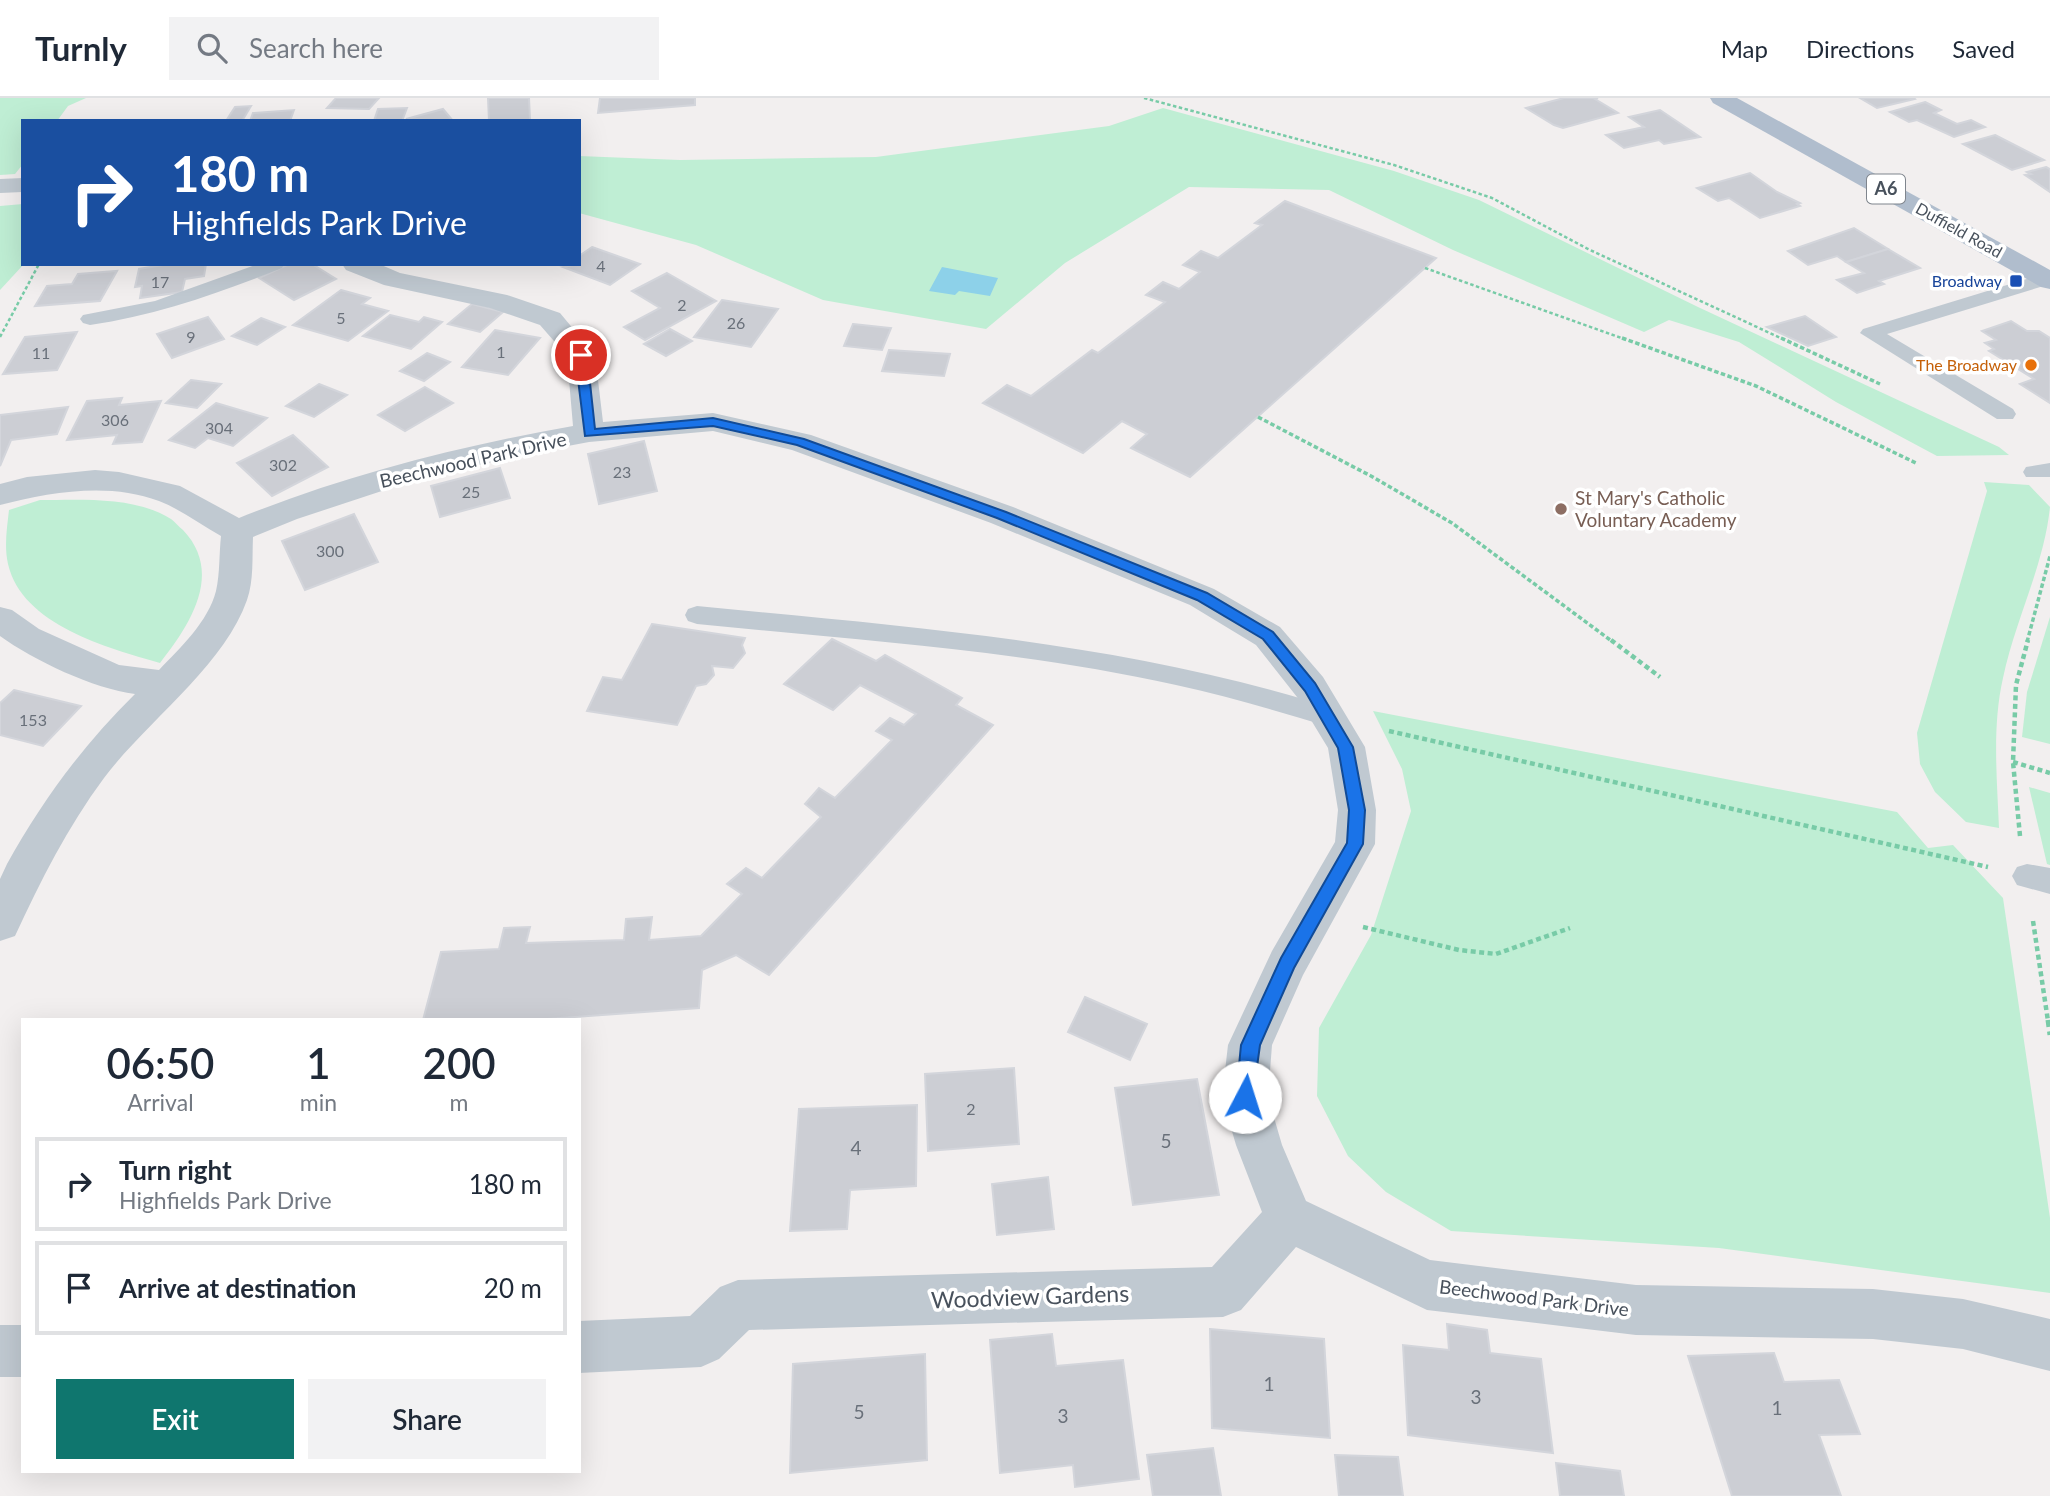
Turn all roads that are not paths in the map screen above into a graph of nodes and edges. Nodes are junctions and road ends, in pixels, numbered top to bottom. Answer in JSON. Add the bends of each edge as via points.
{"nodes":[{"id":1,"x":1721,"y":98,"type":"edge"},
{"id":2,"x":21,"y":185,"type":"edge"},
{"id":3,"x":0,"y":187,"type":"edge"},
{"id":4,"x":270,"y":266,"type":"edge"},
{"id":5,"x":360,"y":266,"type":"edge"},
{"id":6,"x":2048,"y":280,"type":"edge"},
{"id":7,"x":90,"y":319,"type":"dead end"},
{"id":8,"x":2005,"y":414,"type":"dead end"},
{"id":9,"x":589,"y":433,"type":"junction"},
{"id":10,"x":0,"y":495,"type":"edge"},
{"id":11,"x":237,"y":531,"type":"junction"},
{"id":12,"x":697,"y":615,"type":"dead end"},
{"id":13,"x":0,"y":619,"type":"edge"},
{"id":14,"x":168,"y":685,"type":"junction"},
{"id":15,"x":1330,"y":717,"type":"junction"},
{"id":16,"x":0,"y":922,"type":"edge"},
{"id":17,"x":1289,"y":1218,"type":"junction"},
{"id":18,"x":2050,"y":1345,"type":"edge"},
{"id":19,"x":581,"y":1347,"type":"edge"},
{"id":20,"x":0,"y":1351,"type":"edge"},
{"id":21,"x":21,"y":1352,"type":"edge"}],
"edges":[{"from":1,"to":6,"type":"main road","name":"Duffield Road","number":"A6"},
{"from":2,"to":3,"type":"street"},
{"from":4,"to":7,"type":"lane","via":[[192,297],[135,313]]},
{"from":5,"to":9,"type":"street","via":[[393,279],[497,301],[550,319],[581,355]]},
{"from":6,"to":8,"type":"lane","via":[[1870,333]]},
{"from":9,"to":11,"type":"street","name":"Beechwood Park Drive","via":[[398,475]]},
{"from":9,"to":15,"type":"street","name":"Beechwood Park Drive","via":[[713,422],[800,442],[1002,515],[1202,597],[1235,615],[1268,636]]},
{"from":10,"to":11,"type":"street","via":[[27,486],[119,482],[169,493]]},
{"from":11,"to":14,"type":"street","via":[[227,607]]},
{"from":12,"to":15,"type":"lane","via":[[1052,652],[1283,701]]},
{"from":13,"to":14,"type":"street","via":[[27,638],[114,678]]},
{"from":14,"to":16,"type":"street","via":[[108,746],[61,812],[16,885]]},
{"from":15,"to":17,"type":"street","name":"Beechwood Park Drive","via":[[1346,747],[1353,779],[1355,844],[1287,964],[1250,1045],[1245,1097]]},
{"from":17,"to":18,"type":"street","name":"Beechwood Park Drive","via":[[1427,1285],[1636,1310],[1873,1314],[1963,1324]]},
{"from":17,"to":19,"type":"street","name":"Woodview Gardens","via":[[1223,1292],[738,1305],[701,1341]]},
{"from":20,"to":21,"type":"street"}]}
